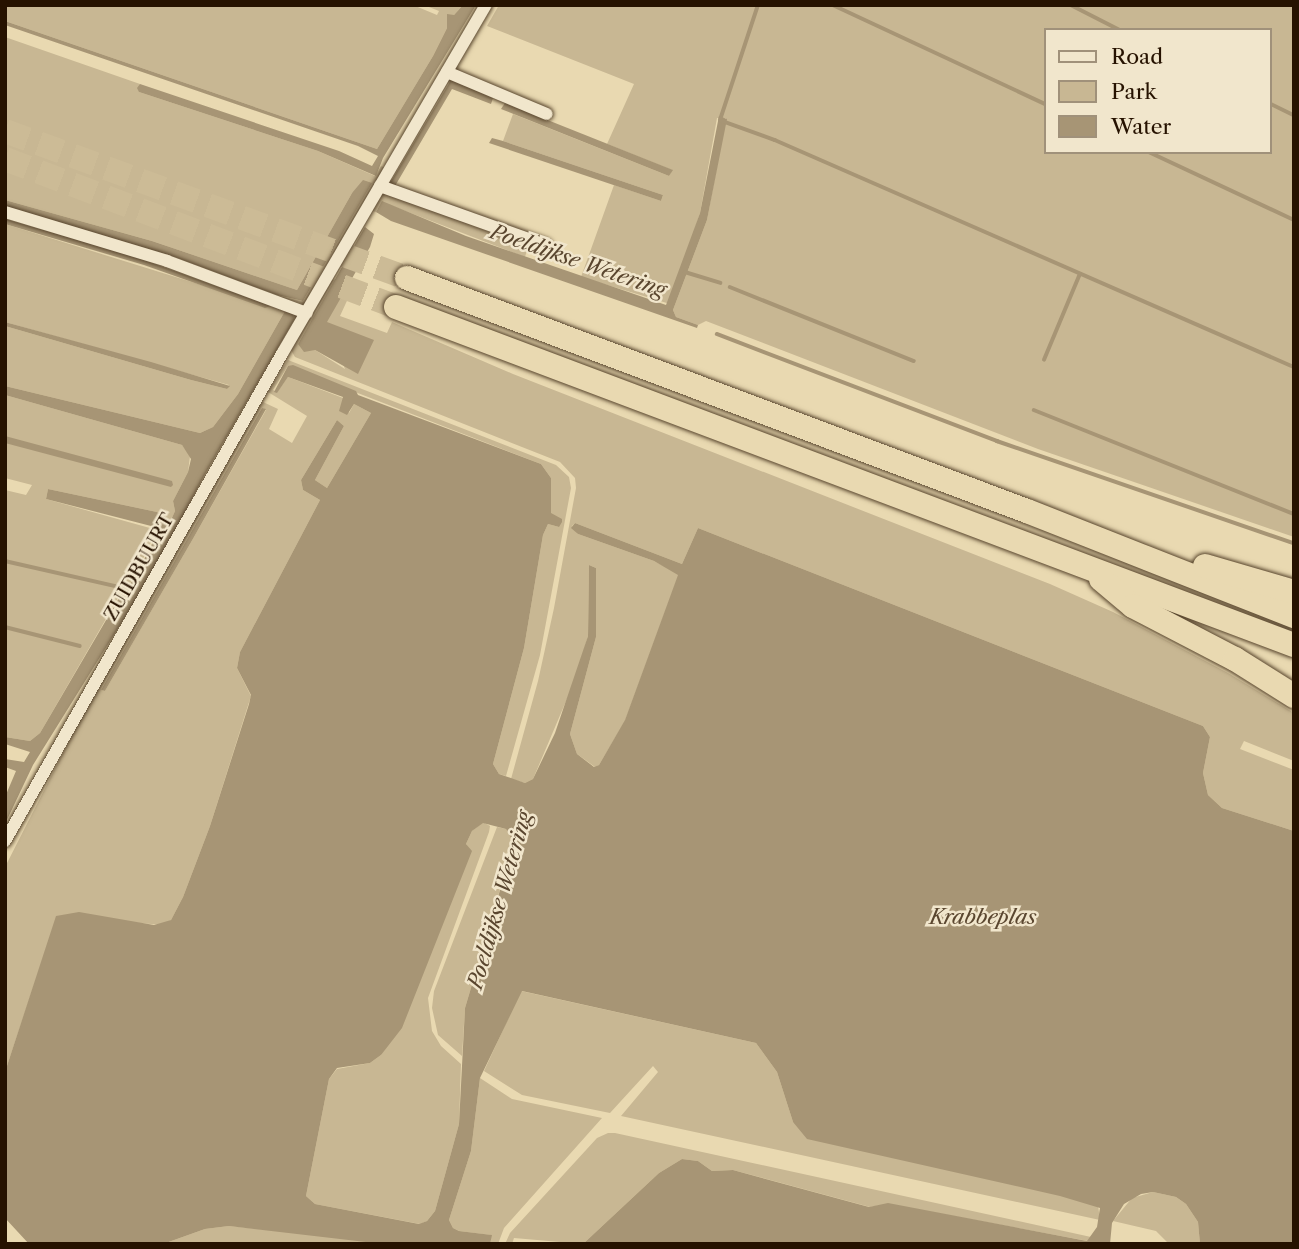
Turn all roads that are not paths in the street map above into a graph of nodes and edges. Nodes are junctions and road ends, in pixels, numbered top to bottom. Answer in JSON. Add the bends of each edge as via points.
{"nodes":[{"id":1,"x":486,"y":5,"type":"edge"},
{"id":2,"x":447,"y":72,"type":"junction"},
{"id":3,"x":547,"y":114,"type":"dead end"},
{"id":4,"x":380,"y":186,"type":"junction"},
{"id":5,"x":5,"y":212,"type":"edge"},
{"id":6,"x":546,"y":245,"type":"dead end"},
{"id":7,"x":407,"y":278,"type":"tunnel mouth"},
{"id":8,"x":396,"y":307,"type":"tunnel mouth"},
{"id":9,"x":307,"y":313,"type":"junction"},
{"id":10,"x":1027,"y":511,"type":"junction"},
{"id":11,"x":1084,"y":566,"type":"junction"},
{"id":12,"x":1294,"y":592,"type":"edge"},
{"id":13,"x":1294,"y":616,"type":"edge"},
{"id":14,"x":1294,"y":645,"type":"edge"},
{"id":15,"x":1294,"y":696,"type":"edge"},
{"id":16,"x":5,"y":841,"type":"edge"}],
"edges":[{"from":1,"to":2,"type":"street","name":"ZUIDBUURT"},
{"from":2,"to":3,"type":"street"},
{"from":2,"to":4,"type":"street","name":"ZUIDBUURT"},
{"from":4,"to":6,"type":"street"},
{"from":4,"to":9,"type":"street","name":"ZUIDBUURT"},
{"from":5,"to":9,"type":"street","via":[[167,261]]},
{"from":7,"to":10,"type":"highway"},
{"from":8,"to":11,"type":"highway"},
{"from":9,"to":16,"type":"street","name":"ZUIDBUURT"},
{"from":10,"to":12,"type":"highway"},
{"from":10,"to":13,"type":"highway"},
{"from":11,"to":14,"type":"highway"},
{"from":11,"to":15,"type":"highway","via":[[1133,606],[1235,659]]}]}
